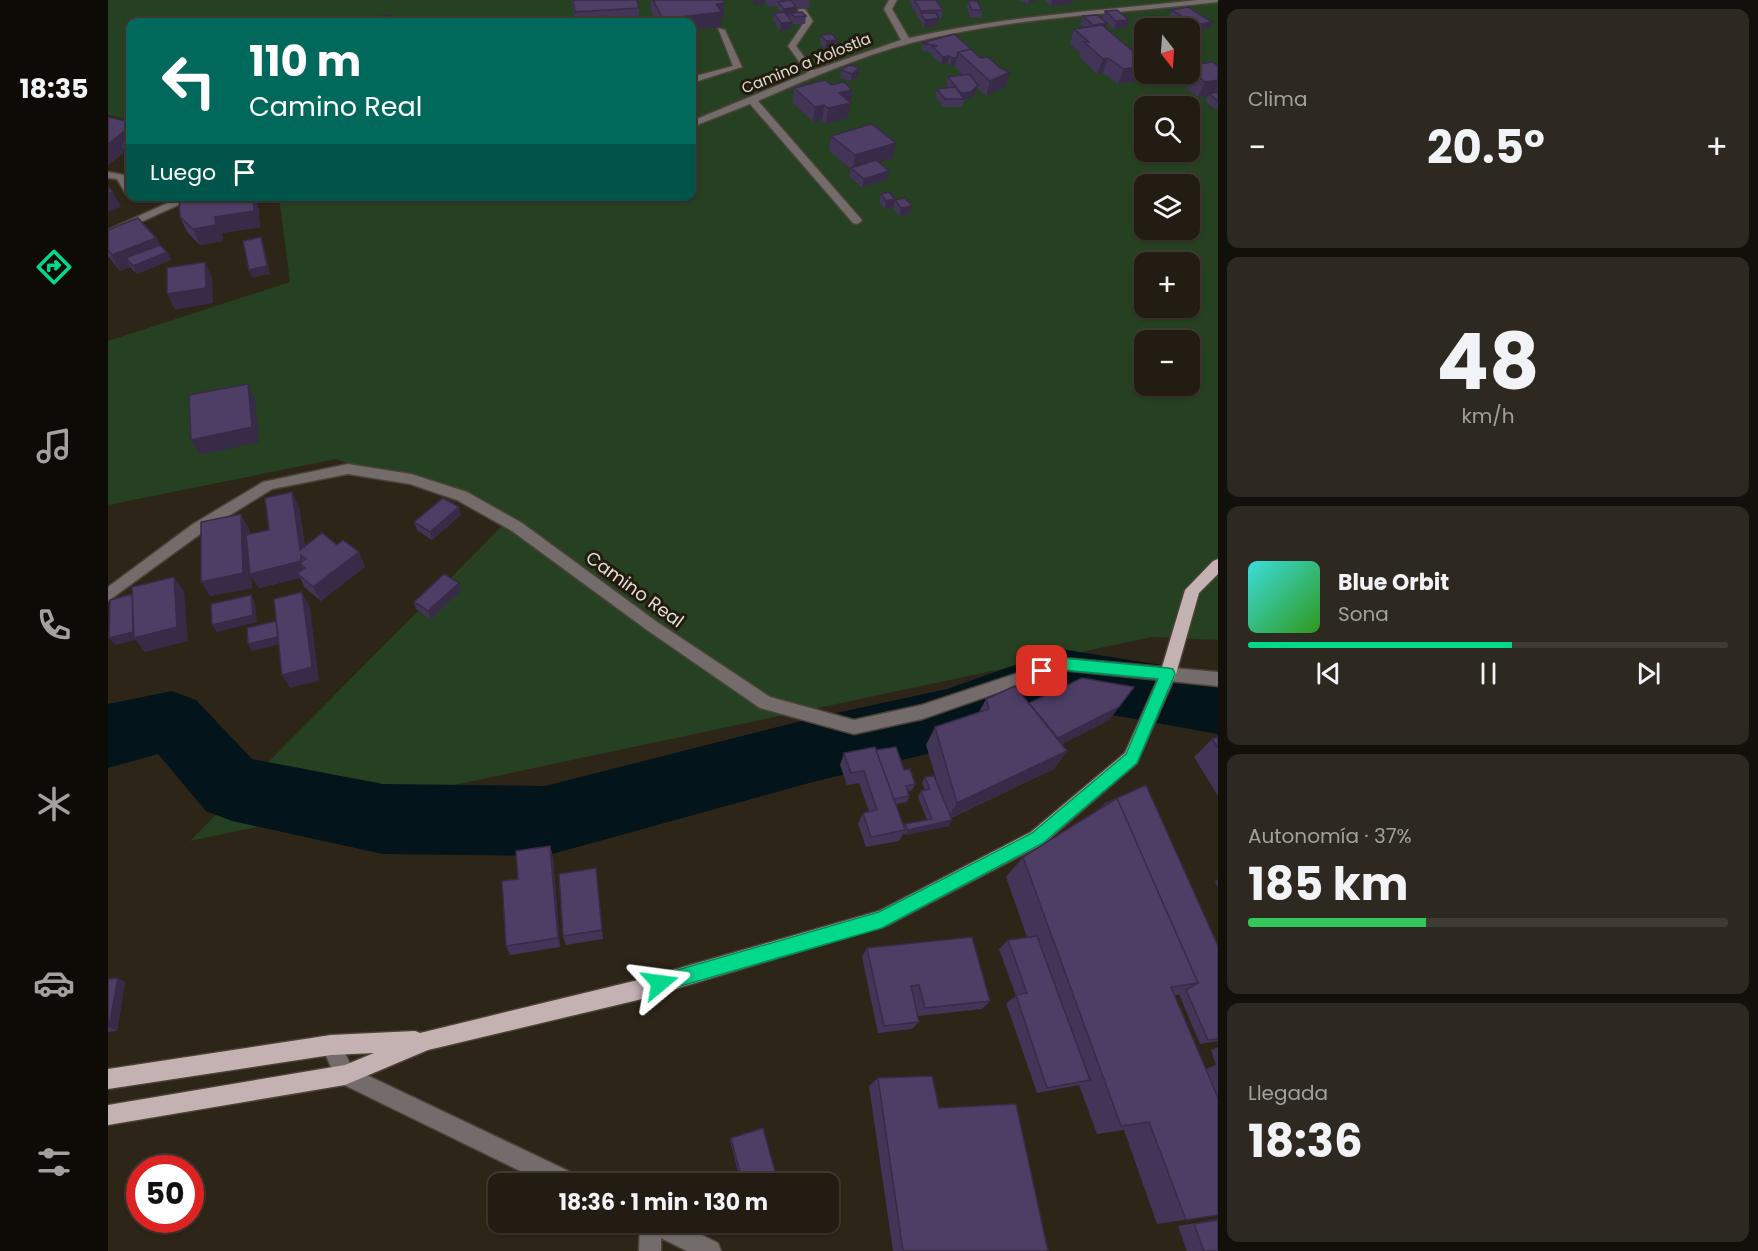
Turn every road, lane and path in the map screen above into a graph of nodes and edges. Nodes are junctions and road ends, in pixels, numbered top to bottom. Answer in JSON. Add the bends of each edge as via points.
{"nodes":[{"id":1,"x":892,"y":0,"type":"edge"},
{"id":2,"x":1218,"y":0,"type":"edge"},
{"id":3,"x":802,"y":11,"type":"edge"},
{"id":4,"x":720,"y":30,"type":"edge"},
{"id":5,"x":906,"y":41,"type":"junction"},
{"id":6,"x":812,"y":73,"type":"junction"},
{"id":7,"x":696,"y":79,"type":"edge"},
{"id":8,"x":752,"y":100,"type":"junction"},
{"id":9,"x":696,"y":122,"type":"edge"},
{"id":10,"x":108,"y":175,"type":"edge"},
{"id":11,"x":126,"y":186,"type":"edge"},
{"id":12,"x":176,"y":201,"type":"edge"},
{"id":13,"x":857,"y":221,"type":"dead end"},
{"id":14,"x":108,"y":234,"type":"edge"},
{"id":15,"x":1218,"y":565,"type":"edge"},
{"id":16,"x":108,"y":595,"type":"edge"},
{"id":17,"x":1168,"y":674,"type":"junction"},
{"id":18,"x":1218,"y":679,"type":"edge"},
{"id":19,"x":427,"y":1040,"type":"junction"},
{"id":20,"x":332,"y":1045,"type":"junction"},
{"id":21,"x":345,"y":1075,"type":"junction"},
{"id":22,"x":108,"y":1079,"type":"edge"},
{"id":23,"x":108,"y":1116,"type":"edge"},
{"id":24,"x":548,"y":1173,"type":"edge"},
{"id":25,"x":651,"y":1233,"type":"edge"},
{"id":26,"x":673,"y":1233,"type":"edge"},
{"id":27,"x":650,"y":1251,"type":"edge"},
{"id":28,"x":710,"y":1251,"type":"edge"}],
"edges":[{"from":1,"to":5,"type":"street","via":[[888,9]]},
{"from":2,"to":5,"type":"street","name":"Camino a Xolostla","via":[[978,25]]},
{"from":3,"to":6,"type":"street","via":[[809,21],[792,46]]},
{"from":4,"to":7,"type":"street","via":[[738,67]]},
{"from":5,"to":6,"type":"street","name":"Camino a Xolostla"},
{"from":6,"to":8,"type":"street","name":"Camino a Xolostla"},
{"from":8,"to":9,"type":"street","name":"Camino a Xolostla"},
{"from":8,"to":13,"type":"street"},
{"from":10,"to":11,"type":"street","via":[[120,177]]},
{"from":12,"to":14,"type":"street","via":[[144,210]]},
{"from":15,"to":17,"type":"main road","via":[[1192,590]]},
{"from":16,"to":17,"type":"street","name":"Camino Real","via":[[198,528],[268,486],[348,469],[411,479],[462,496],[517,527],[652,627],[766,703],[854,727],[922,712],[1063,664]]},
{"from":17,"to":18,"type":"street","name":"Camino Real"},
{"from":17,"to":19,"type":"main road","via":[[1131,758],[1037,838],[882,919],[638,990]]},
{"from":19,"to":20,"type":"main road"},
{"from":19,"to":21,"type":"main road"},
{"from":20,"to":21,"type":"street"},
{"from":20,"to":22,"type":"main road"},
{"from":21,"to":23,"type":"main road"},
{"from":21,"to":24,"type":"street"},
{"from":25,"to":27,"type":"street"},
{"from":26,"to":28,"type":"street"}]}
